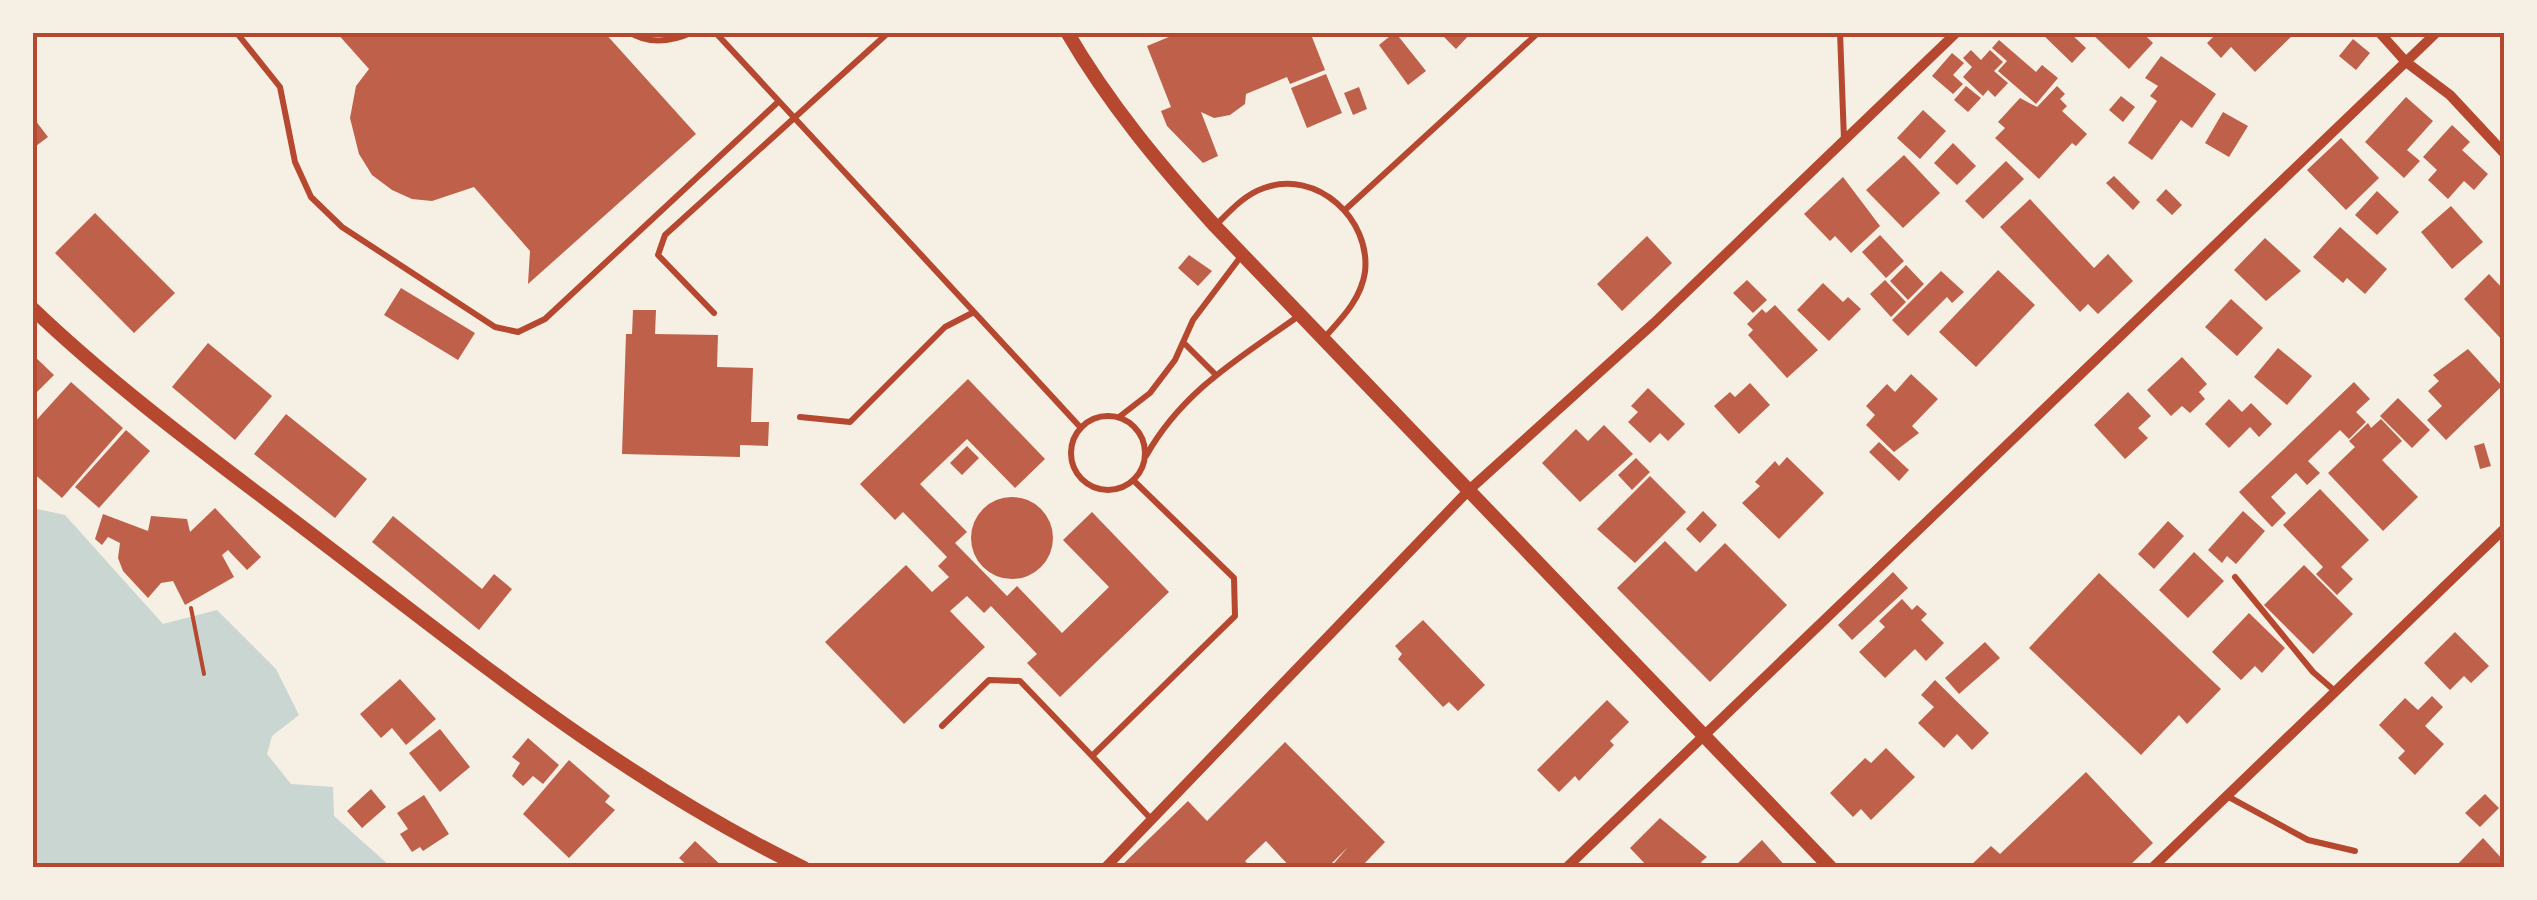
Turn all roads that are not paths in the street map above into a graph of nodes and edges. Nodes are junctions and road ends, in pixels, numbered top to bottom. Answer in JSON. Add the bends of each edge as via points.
{"nodes":[{"id":1,"x":236,"y":32,"type":"edge"},
{"id":2,"x":629,"y":32,"type":"edge"},
{"id":3,"x":693,"y":32,"type":"edge"},
{"id":4,"x":715,"y":32,"type":"edge"},
{"id":5,"x":888,"y":32,"type":"edge"},
{"id":6,"x":1066,"y":32,"type":"edge"},
{"id":7,"x":1539,"y":32,"type":"edge"},
{"id":8,"x":1840,"y":32,"type":"edge"},
{"id":9,"x":1957,"y":32,"type":"edge"},
{"id":10,"x":2379,"y":32,"type":"edge"},
{"id":11,"x":2436,"y":32,"type":"edge"},
{"id":12,"x":2406,"y":62,"type":"junction"},
{"id":13,"x":777,"y":103,"type":"junction"},
{"id":14,"x":792,"y":120,"type":"junction"},
{"id":15,"x":1844,"y":142,"type":"junction"},
{"id":16,"x":2504,"y":153,"type":"edge"},
{"id":17,"x":1346,"y":209,"type":"junction"},
{"id":18,"x":1215,"y":226,"type":"junction"},
{"id":19,"x":1242,"y":254,"type":"junction"},
{"id":20,"x":32,"y":308,"type":"edge"},
{"id":21,"x":974,"y":312,"type":"junction"},
{"id":22,"x":714,"y":313,"type":"dead end"},
{"id":23,"x":1301,"y":314,"type":"junction"},
{"id":24,"x":1325,"y":337,"type":"junction"},
{"id":25,"x":1183,"y":342,"type":"junction"},
{"id":26,"x":1215,"y":374,"type":"junction"},
{"id":27,"x":800,"y":417,"type":"dead end"},
{"id":28,"x":1119,"y":417,"type":"junction"},
{"id":29,"x":1082,"y":428,"type":"junction"},
{"id":30,"x":1145,"y":458,"type":"junction"},
{"id":31,"x":1133,"y":480,"type":"junction"},
{"id":32,"x":1469,"y":490,"type":"junction"},
{"id":33,"x":2504,"y":529,"type":"edge"},
{"id":34,"x":2235,"y":577,"type":"dead end"},
{"id":35,"x":2337,"y":693,"type":"junction"},
{"id":36,"x":942,"y":726,"type":"dead end"},
{"id":37,"x":1702,"y":732,"type":"junction"},
{"id":38,"x":1092,"y":756,"type":"junction"},
{"id":39,"x":2226,"y":796,"type":"junction"},
{"id":40,"x":1152,"y":820,"type":"junction"},
{"id":41,"x":2355,"y":851,"type":"dead end"},
{"id":42,"x":804,"y":868,"type":"edge"},
{"id":43,"x":1106,"y":868,"type":"edge"},
{"id":44,"x":1566,"y":868,"type":"edge"},
{"id":45,"x":1831,"y":868,"type":"edge"},
{"id":46,"x":2152,"y":868,"type":"edge"}],
"edges":[{"from":1,"to":13,"type":"lane","via":[[280,87],[295,162],[311,197],[342,227],[495,327],[518,332],[545,319]]},
{"from":2,"to":3,"type":"lane","via":[[644,42]]},
{"from":4,"to":13,"type":"lane"},
{"from":5,"to":14,"type":"lane"},
{"from":6,"to":18,"type":"street","via":[[1143,146]]},
{"from":7,"to":17,"type":"lane"},
{"from":8,"to":15,"type":"lane"},
{"from":9,"to":15,"type":"street"},
{"from":10,"to":12,"type":"street"},
{"from":11,"to":12,"type":"street"},
{"from":12,"to":16,"type":"street","via":[[2450,96]]},
{"from":12,"to":37,"type":"street"},
{"from":13,"to":14,"type":"lane"},
{"from":14,"to":21,"type":"lane"},
{"from":14,"to":22,"type":"lane","via":[[665,236],[658,255]]},
{"from":15,"to":32,"type":"street"},
{"from":17,"to":18,"type":"lane","via":[[1318,190],[1267,186],[1241,199]]},
{"from":17,"to":24,"type":"lane","via":[[1359,232],[1365,271],[1354,304]]},
{"from":18,"to":19,"type":"street"},
{"from":19,"to":23,"type":"street"},
{"from":19,"to":25,"type":"lane"},
{"from":20,"to":42,"type":"street","via":[[87,360],[636,776]]},
{"from":21,"to":27,"type":"lane","via":[[945,327],[850,422]]},
{"from":21,"to":29,"type":"lane"},
{"from":23,"to":24,"type":"street"},
{"from":23,"to":26,"type":"lane"},
{"from":24,"to":32,"type":"street"},
{"from":25,"to":26,"type":"lane"},
{"from":25,"to":28,"type":"lane","via":[[1150,393]]},
{"from":26,"to":30,"type":"lane","via":[[1166,420]]},
{"from":28,"to":29,"type":"lane","via":[[1098,417]]},
{"from":28,"to":30,"type":"lane","via":[[1142,438]]},
{"from":29,"to":31,"type":"lane","via":[[1072,443],[1078,475],[1110,490]]},
{"from":30,"to":31,"type":"lane"},
{"from":31,"to":38,"type":"lane","via":[[1234,578],[1235,616]]},
{"from":32,"to":37,"type":"street"},
{"from":32,"to":40,"type":"street"},
{"from":33,"to":35,"type":"street"},
{"from":34,"to":35,"type":"lane"},
{"from":35,"to":39,"type":"street"},
{"from":36,"to":38,"type":"lane","via":[[988,680],[1020,681]]},
{"from":37,"to":44,"type":"street"},
{"from":37,"to":45,"type":"street"},
{"from":38,"to":40,"type":"lane"},
{"from":39,"to":41,"type":"lane","via":[[2308,840]]},
{"from":39,"to":46,"type":"street"},
{"from":40,"to":43,"type":"street"}]}
